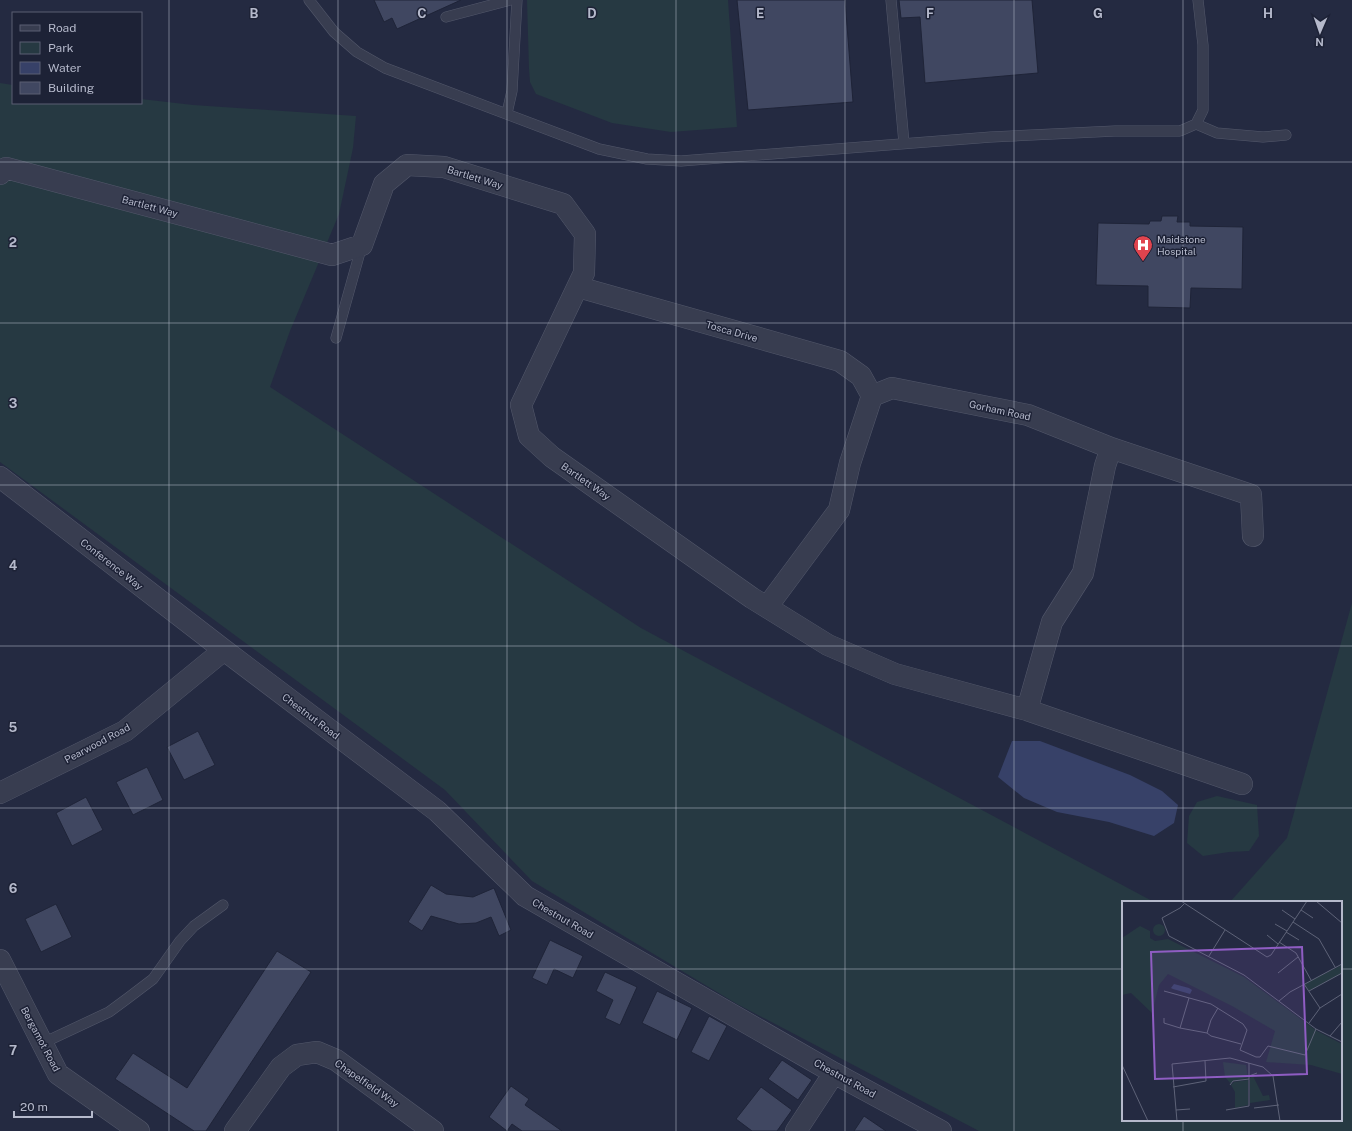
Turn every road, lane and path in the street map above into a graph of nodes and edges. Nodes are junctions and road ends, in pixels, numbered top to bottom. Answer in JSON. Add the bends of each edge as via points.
{"nodes":[{"id":1,"x":309,"y":0,"type":"edge"},
{"id":2,"x":510,"y":0,"type":"edge"},
{"id":3,"x":517,"y":0,"type":"edge"},
{"id":4,"x":891,"y":0,"type":"edge"},
{"id":5,"x":1198,"y":0,"type":"edge"},
{"id":6,"x":446,"y":17,"type":"dead end"},
{"id":7,"x":507,"y":113,"type":"junction"},
{"id":8,"x":1196,"y":124,"type":"junction"},
{"id":9,"x":1286,"y":135,"type":"dead end"},
{"id":10,"x":904,"y":143,"type":"junction"},
{"id":11,"x":0,"y":174,"type":"edge"},
{"id":12,"x":362,"y":245,"type":"junction"},
{"id":13,"x":578,"y":288,"type":"junction"},
{"id":14,"x":336,"y":338,"type":"dead end"},
{"id":15,"x":872,"y":396,"type":"junction"},
{"id":16,"x":1111,"y":448,"type":"junction"},
{"id":17,"x":0,"y":477,"type":"edge"},
{"id":18,"x":1253,"y":536,"type":"dead end"},
{"id":19,"x":767,"y":607,"type":"junction"},
{"id":20,"x":224,"y":650,"type":"junction"},
{"id":21,"x":1027,"y":710,"type":"junction"},
{"id":22,"x":1242,"y":784,"type":"dead end"},
{"id":23,"x":0,"y":793,"type":"edge"},
{"id":24,"x":223,"y":905,"type":"dead end"},
{"id":25,"x":0,"y":960,"type":"edge"},
{"id":26,"x":42,"y":1043,"type":"junction"},
{"id":27,"x":834,"y":1073,"type":"junction"},
{"id":28,"x":139,"y":1131,"type":"edge"},
{"id":29,"x":235,"y":1131,"type":"edge"},
{"id":30,"x":433,"y":1131,"type":"edge"},
{"id":31,"x":796,"y":1131,"type":"edge"},
{"id":32,"x":941,"y":1131,"type":"edge"}],
"edges":[{"from":1,"to":7,"type":"lane","via":[[334,32],[357,52],[385,68]]},
{"from":2,"to":6,"type":"lane"},
{"from":3,"to":7,"type":"lane","via":[[512,91]]},
{"from":4,"to":10,"type":"lane"},
{"from":5,"to":8,"type":"lane","via":[[1203,110]]},
{"from":7,"to":10,"type":"lane","via":[[599,149],[646,159],[681,161]]},
{"from":8,"to":9,"type":"lane","via":[[1217,133],[1263,137]]},
{"from":8,"to":10,"type":"lane","via":[[1180,131],[1116,131]]},
{"from":11,"to":12,"type":"street","name":"Bartlett Way","via":[[6,168],[332,255]]},
{"from":12,"to":13,"type":"street","name":"Bartlett Way","via":[[384,184],[407,164],[444,167],[563,204],[585,234],[584,273]]},
{"from":12,"to":14,"type":"lane"},
{"from":13,"to":15,"type":"street","name":"Tosca Drive","via":[[840,361],[861,376]]},
{"from":13,"to":19,"type":"street","name":"Bartlett Way","via":[[521,405],[529,436],[552,457]]},
{"from":15,"to":16,"type":"street","name":"Gorham Road","via":[[892,388],[1028,415]]},
{"from":15,"to":19,"type":"street","via":[[850,463],[839,510]]},
{"from":16,"to":18,"type":"street","name":"Gorham Road","via":[[1251,495]]},
{"from":16,"to":21,"type":"street","via":[[1083,573],[1052,622]]},
{"from":17,"to":20,"type":"street","name":"Conference Way"},
{"from":19,"to":21,"type":"street","name":"Bartlett Way","via":[[828,645],[896,674]]},
{"from":20,"to":23,"type":"street","name":"Pearwood Road","via":[[125,731]]},
{"from":20,"to":27,"type":"street","name":"Chestnut Road","via":[[437,811],[525,896]]},
{"from":21,"to":22,"type":"street","name":"Bartlett Way"},
{"from":24,"to":26,"type":"lane","via":[[194,926],[153,979],[109,1012]]},
{"from":25,"to":26,"type":"street","name":"Bergamot Road"},
{"from":26,"to":28,"type":"street","name":"Bergamot Road","via":[[58,1074]]},
{"from":27,"to":31,"type":"street"},
{"from":27,"to":32,"type":"street","name":"Chestnut Road"},
{"from":29,"to":30,"type":"street","name":"Chapelfield Way","via":[[281,1067],[297,1055],[317,1052],[336,1060]]}]}
